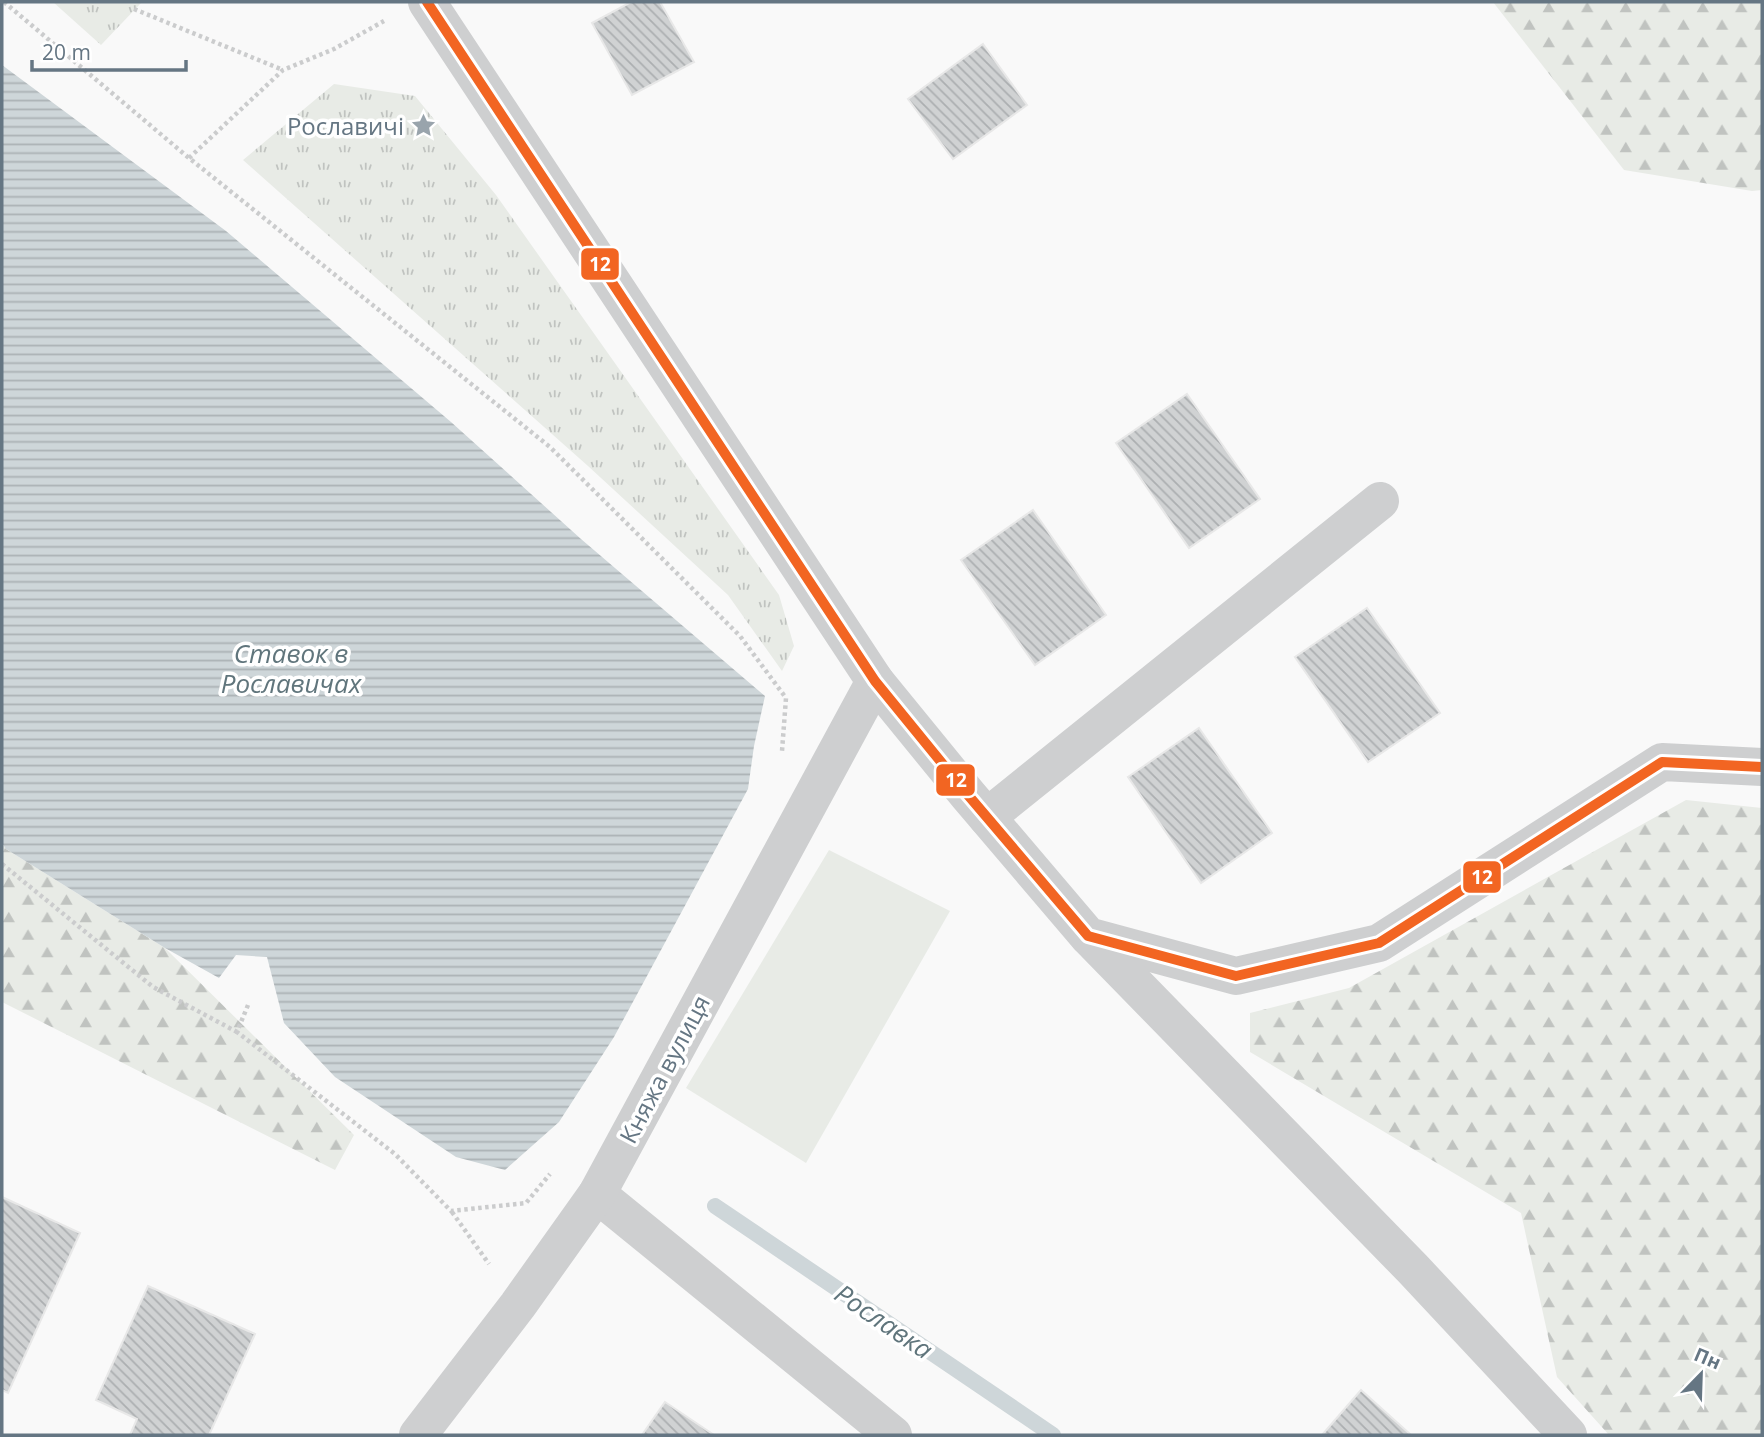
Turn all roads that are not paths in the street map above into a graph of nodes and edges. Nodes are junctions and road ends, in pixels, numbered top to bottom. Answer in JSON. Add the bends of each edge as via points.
{"nodes":[{"id":1,"x":411,"y":8,"type":"edge"},
{"id":2,"x":1380,"y":501,"type":"dead end"},
{"id":3,"x":875,"y":681,"type":"junction"},
{"id":4,"x":1762,"y":766,"type":"edge"},
{"id":5,"x":987,"y":817,"type":"junction"},
{"id":6,"x":1088,"y":936,"type":"junction"},
{"id":7,"x":597,"y":1194,"type":"junction"},
{"id":8,"x":418,"y":1435,"type":"edge"},
{"id":9,"x":893,"y":1435,"type":"edge"},
{"id":10,"x":1569,"y":1435,"type":"edge"}],
"edges":[{"from":1,"to":3,"type":"street"},
{"from":2,"to":5,"type":"street"},
{"from":3,"to":5,"type":"street"},
{"from":3,"to":7,"type":"street","name":"Княжа вулиця"},
{"from":4,"to":6,"type":"street","via":[[1662,762],[1379,943],[1237,976]]},
{"from":5,"to":6,"type":"street"},
{"from":6,"to":10,"type":"street"},
{"from":7,"to":8,"type":"street","name":"Княжа вулиця"},
{"from":7,"to":9,"type":"street"}]}
